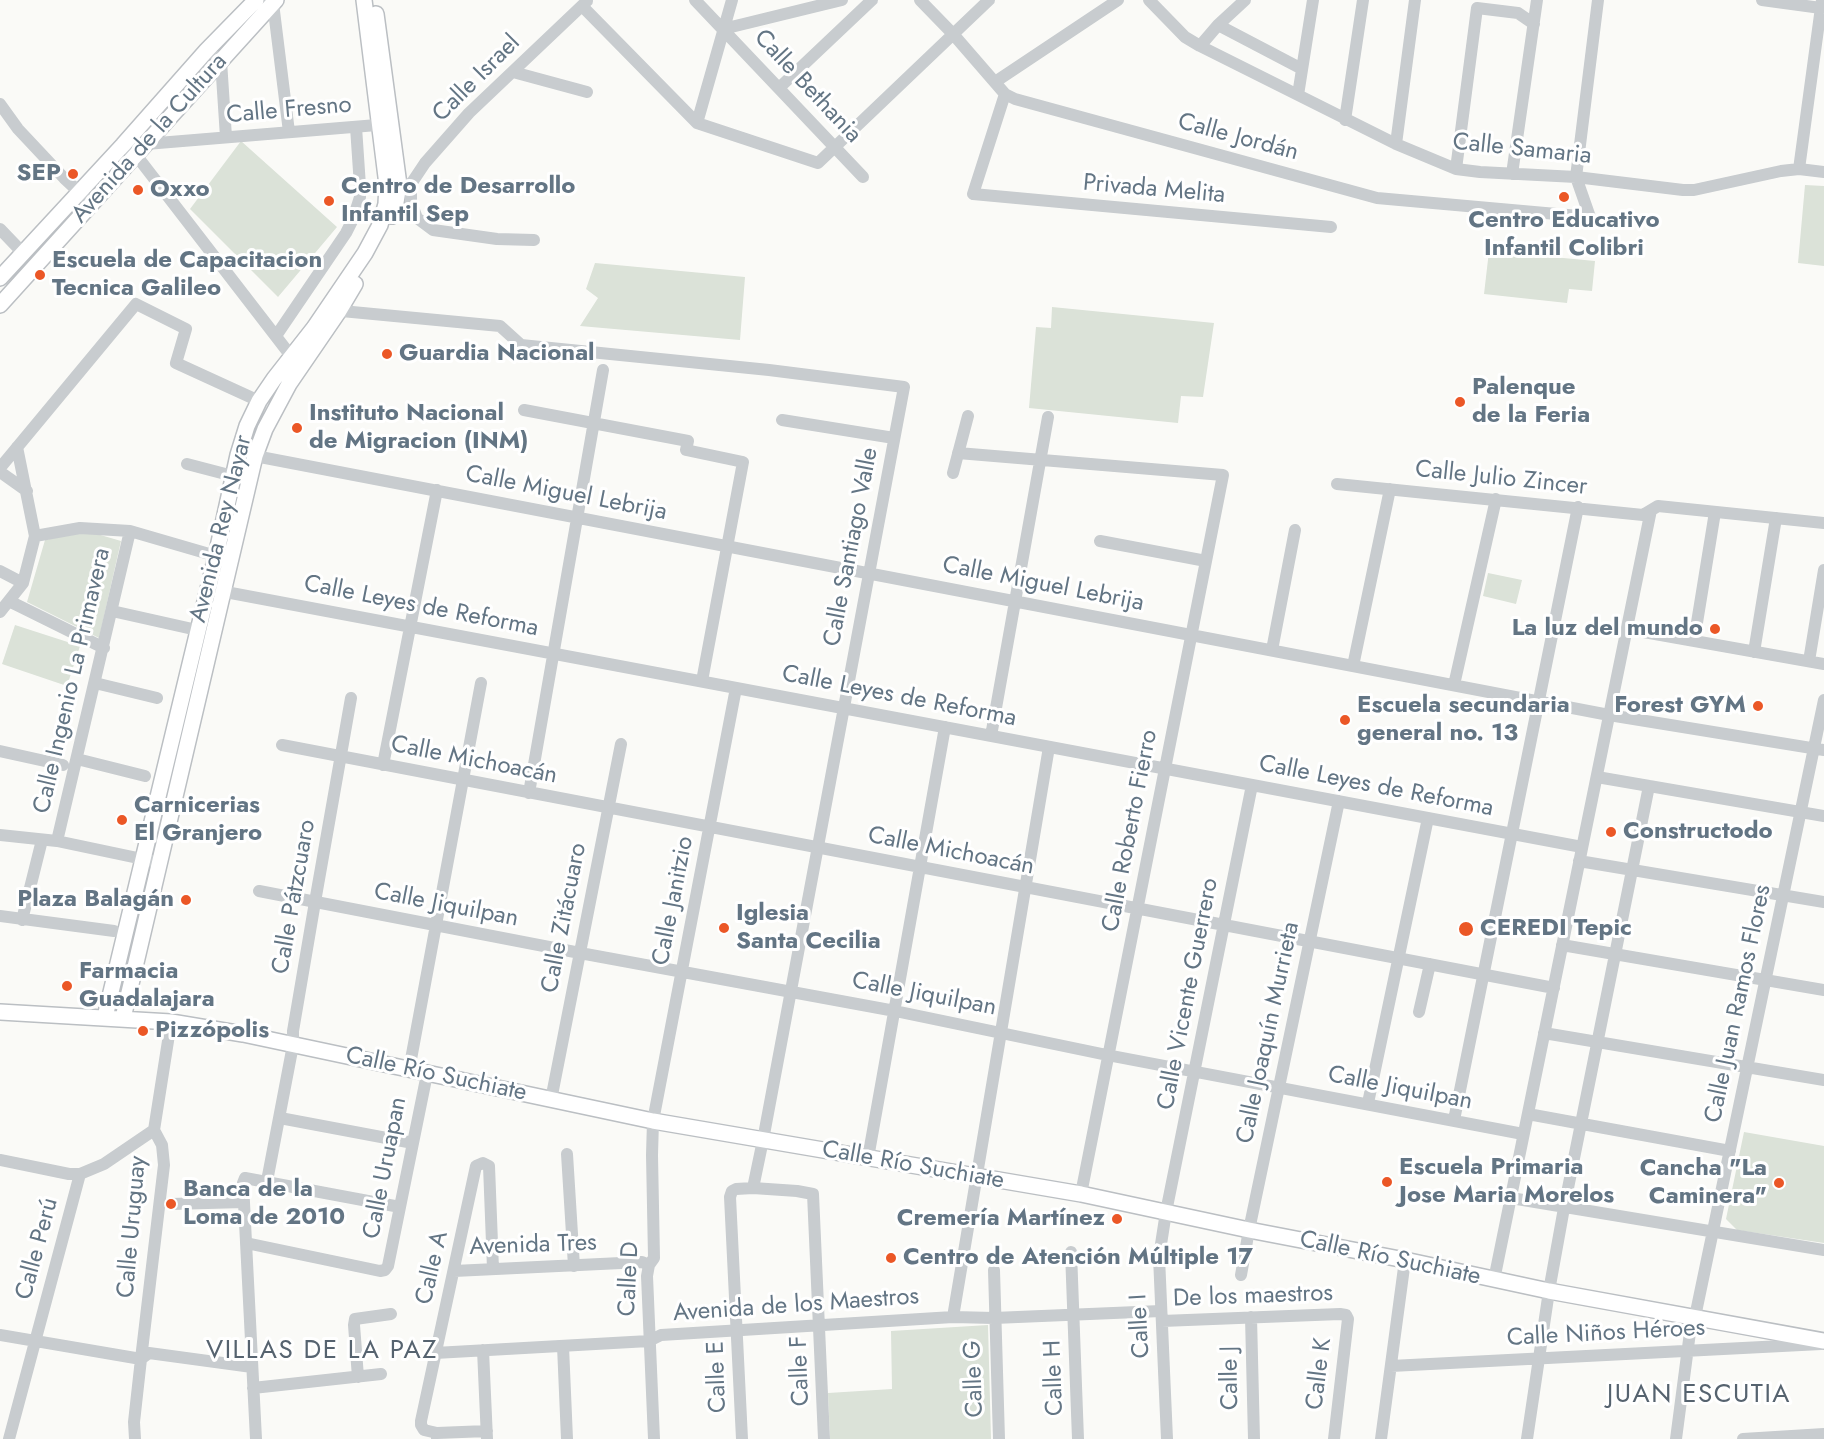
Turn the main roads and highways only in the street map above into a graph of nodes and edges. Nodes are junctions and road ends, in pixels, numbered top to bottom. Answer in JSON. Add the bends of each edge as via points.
{"nodes":[{"id":1,"x":256,"y":0,"type":"edge"},
{"id":2,"x":364,"y":0,"type":"edge"},
{"id":3,"x":374,"y":0,"type":"edge"},
{"id":4,"x":272,"y":1,"type":"edge"},
{"id":5,"x":385,"y":125,"type":"junction"},
{"id":6,"x":0,"y":278,"type":"edge"},
{"id":7,"x":0,"y":305,"type":"edge"},
{"id":8,"x":299,"y":358,"type":"junction"},
{"id":9,"x":133,"y":898,"type":"junction"},
{"id":10,"x":149,"y":901,"type":"junction"},
{"id":11,"x":0,"y":1012,"type":"edge"},
{"id":12,"x":105,"y":1017,"type":"junction"},
{"id":13,"x":123,"y":1018,"type":"junction"},
{"id":14,"x":1824,"y":1343,"type":"edge"}],
"edges":[{"from":1,"to":6,"type":"main road","name":"Avenida de la Cultura"},
{"from":2,"to":5,"type":"main road","name":"Avenida Rey Nayar"},
{"from":3,"to":5,"type":"main road","name":"Avenida Rey Nayar"},
{"from":4,"to":7,"type":"main road","name":"Avenida de la Cultura"},
{"from":5,"to":8,"type":"main road","name":"Avenida Rey Nayar","via":[[399,185],[395,208],[386,230]]},
{"from":8,"to":9,"type":"main road","name":"Avenida Rey Nayar","via":[[260,401],[238,455]]},
{"from":8,"to":10,"type":"main road","name":"Avenida Rey Nayar","via":[[255,456]]},
{"from":9,"to":10,"type":"main road"},
{"from":9,"to":12,"type":"main road","name":"Avenida Rey Nayar"},
{"from":10,"to":13,"type":"main road","name":"Avenida Rey Nayar"},
{"from":11,"to":12,"type":"main road","name":"Calle Río Suchiate"},
{"from":12,"to":13,"type":"main road","name":"Calle Río Suchiate"},
{"from":13,"to":14,"type":"main road","name":"Calle Río Suchiate","via":[[171,1022],[293,1045],[653,1121],[1081,1194],[1494,1280]]}]}
